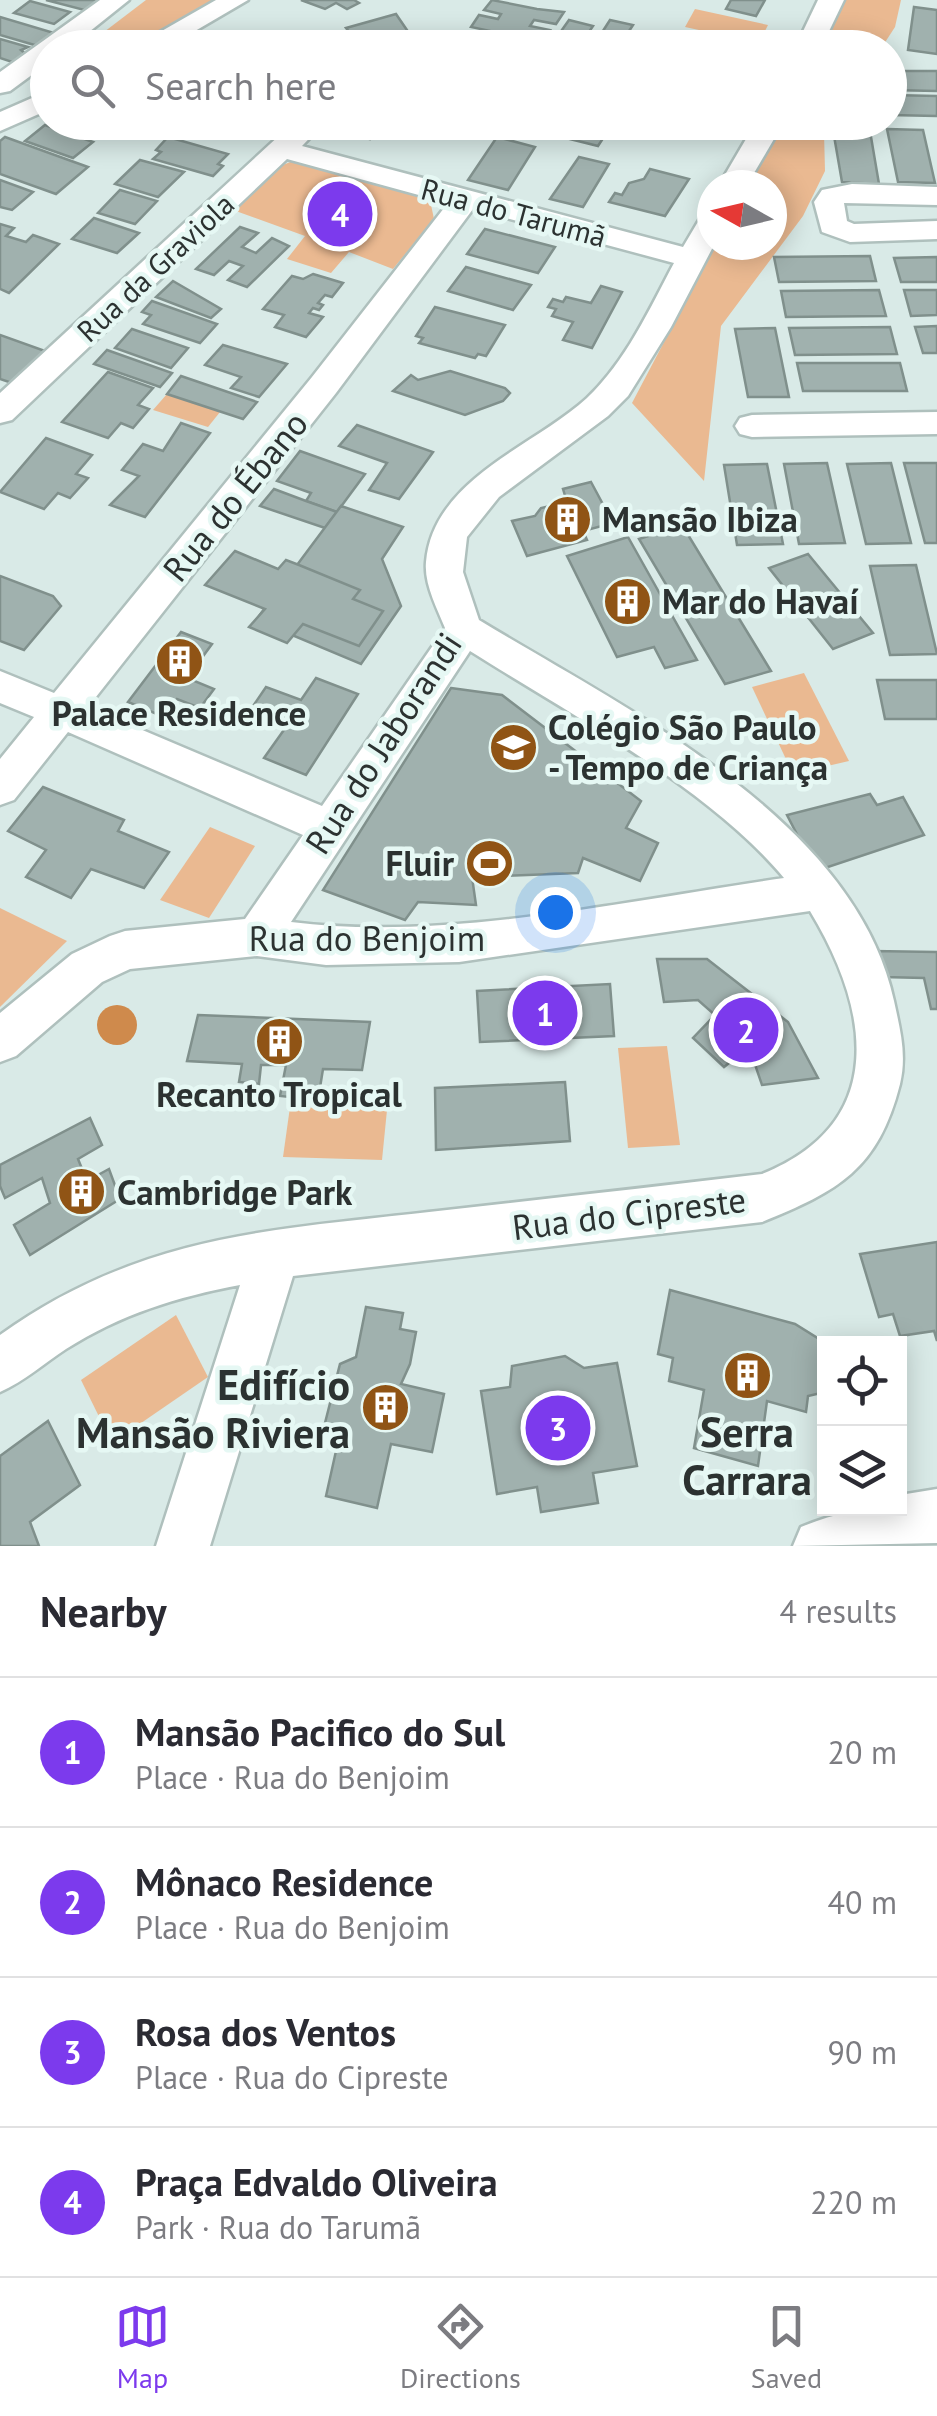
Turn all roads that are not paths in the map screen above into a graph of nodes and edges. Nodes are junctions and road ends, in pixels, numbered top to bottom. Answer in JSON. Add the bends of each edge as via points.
{"nodes":[{"id":1,"x":116,"y":0,"type":"edge"},
{"id":2,"x":236,"y":0,"type":"edge"},
{"id":3,"x":832,"y":0,"type":"edge"},
{"id":4,"x":75,"y":30,"type":"edge"},
{"id":5,"x":180,"y":30,"type":"edge"},
{"id":6,"x":817,"y":30,"type":"edge"},
{"id":7,"x":30,"y":63,"type":"edge"},
{"id":8,"x":0,"y":85,"type":"edge"},
{"id":9,"x":30,"y":108,"type":"edge"},
{"id":10,"x":0,"y":123,"type":"edge"},
{"id":11,"x":291,"y":140,"type":"edge"},
{"id":12,"x":760,"y":140,"type":"edge"},
{"id":13,"x":281,"y":150,"type":"junction"},
{"id":14,"x":743,"y":170,"type":"edge"},
{"id":15,"x":937,"y":196,"type":"edge"},
{"id":16,"x":466,"y":200,"type":"junction"},
{"id":17,"x":937,"y":230,"type":"edge"},
{"id":18,"x":697,"y":247,"type":"edge"},
{"id":19,"x":690,"y":258,"type":"junction"},
{"id":20,"x":0,"y":412,"type":"edge"},
{"id":21,"x":937,"y":423,"type":"edge"},
{"id":22,"x":752,"y":426,"type":"dead end"},
{"id":23,"x":464,"y":629,"type":"junction"},
{"id":24,"x":0,"y":686,"type":"edge"},
{"id":25,"x":63,"y":712,"type":"junction"},
{"id":26,"x":0,"y":788,"type":"edge"},
{"id":27,"x":328,"y":827,"type":"junction"},
{"id":28,"x":822,"y":891,"type":"junction"},
{"id":29,"x":257,"y":937,"type":"junction"},
{"id":30,"x":0,"y":1041,"type":"edge"},
{"id":31,"x":276,"y":1254,"type":"junction"},
{"id":32,"x":0,"y":1366,"type":"edge"},
{"id":33,"x":919,"y":1527,"type":"edge"},
{"id":34,"x":183,"y":1546,"type":"edge"},
{"id":35,"x":820,"y":1546,"type":"edge"}],
"edges":[{"from":1,"to":4,"type":"street"},
{"from":2,"to":5,"type":"street"},
{"from":3,"to":6,"type":"street"},
{"from":7,"to":8,"type":"street"},
{"from":9,"to":10,"type":"street"},
{"from":11,"to":13,"type":"street","name":"Rua da Graviola"},
{"from":12,"to":14,"type":"street"},
{"from":13,"to":16,"type":"street","name":"Rua do Tarumã"},
{"from":13,"to":20,"type":"street","name":"Rua da Graviola"},
{"from":15,"to":17,"type":"street","via":[[852,193],[828,202],[833,226],[850,233]]},
{"from":16,"to":19,"type":"street","name":"Rua do Tarumã"},
{"from":16,"to":25,"type":"street","name":"Rua do Ébano"},
{"from":18,"to":19,"type":"street","name":"Rua do Jaborandi"},
{"from":19,"to":23,"type":"street","name":"Rua do Jaborandi","via":[[614,390],[473,502],[450,532],[444,562]]},
{"from":21,"to":22,"type":"street"},
{"from":23,"to":27,"type":"street","name":"Rua do Jaborandi"},
{"from":23,"to":28,"type":"street","name":"Rua do Cipreste","via":[[704,779],[785,847]]},
{"from":24,"to":25,"type":"street"},
{"from":25,"to":26,"type":"street","name":"Rua do Ébano"},
{"from":25,"to":27,"type":"street"},
{"from":27,"to":29,"type":"street","name":"Rua do Jaborandi"},
{"from":28,"to":29,"type":"street","name":"Rua do Benjoim","via":[[459,944],[326,946]]},
{"from":28,"to":31,"type":"street","name":"Rua do Cipreste","via":[[876,1000],[882,1060],[868,1110],[816,1175],[762,1198]]},
{"from":29,"to":30,"type":"street","name":"Rua do Benjoim","via":[[125,950],[86,968]]},
{"from":31,"to":32,"type":"street","name":"Rua do Cipreste","via":[[177,1272],[110,1297]]},
{"from":31,"to":34,"type":"street"},
{"from":33,"to":35,"type":"street"}]}
